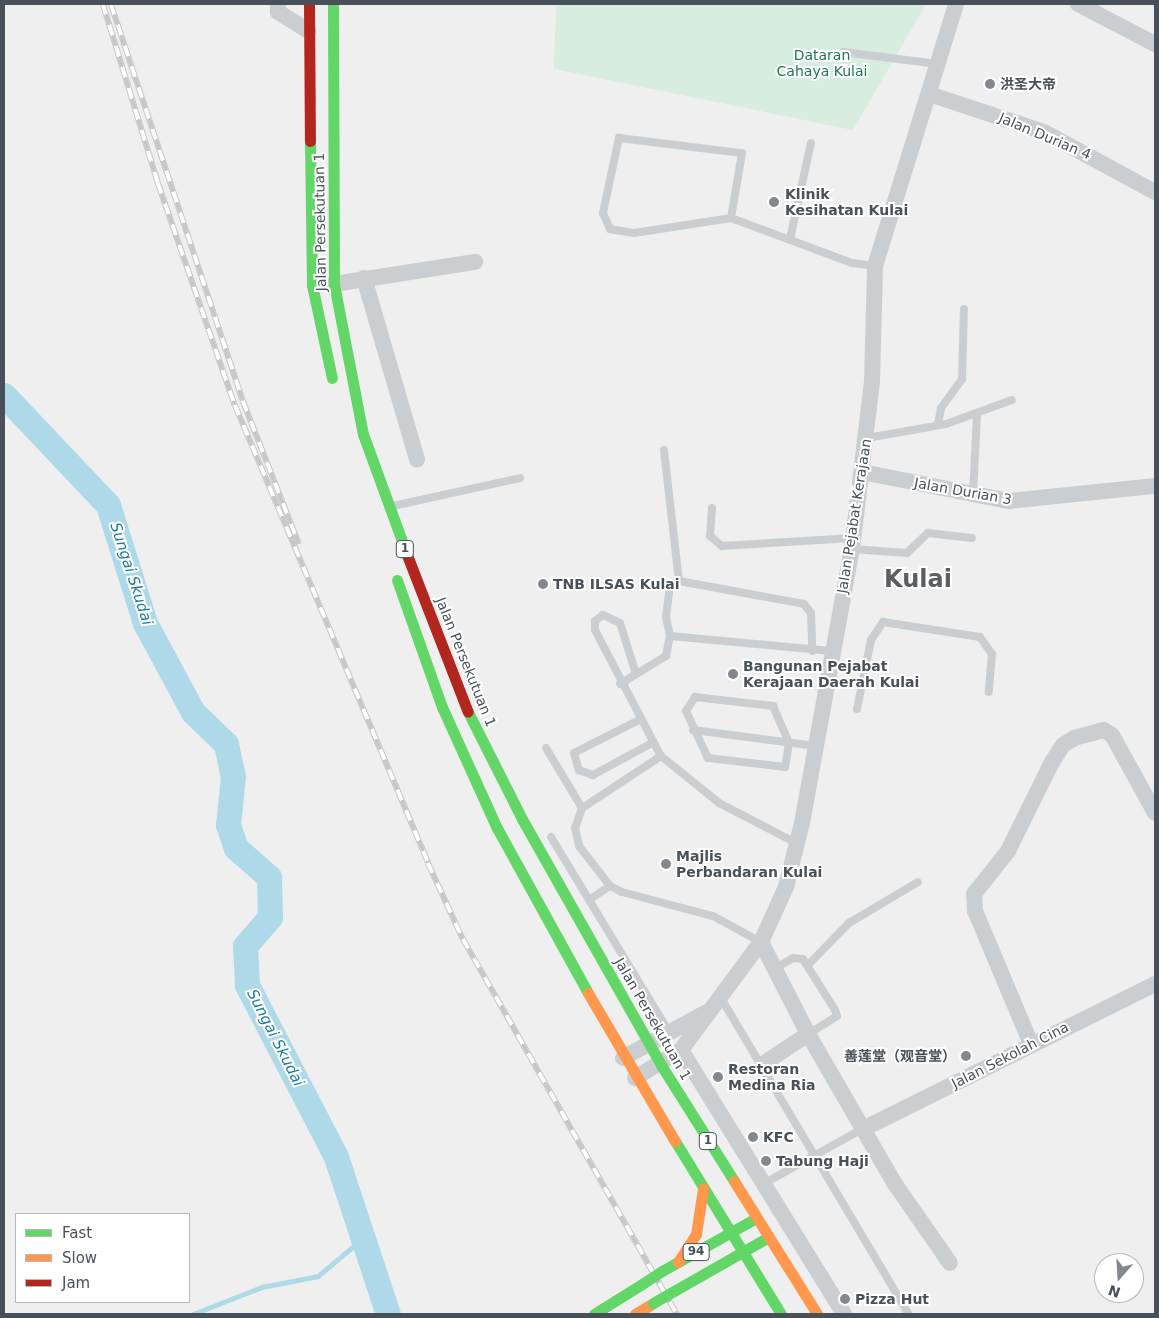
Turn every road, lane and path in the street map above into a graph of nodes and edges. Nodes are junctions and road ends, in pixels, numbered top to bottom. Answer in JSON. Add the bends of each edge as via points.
{"nodes":[{"id":1,"x":278,"y":4,"type":"edge"},
{"id":2,"x":309,"y":4,"type":"edge"},
{"id":3,"x":333,"y":4,"type":"edge"},
{"id":4,"x":956,"y":4,"type":"edge"},
{"id":5,"x":1078,"y":4,"type":"edge"},
{"id":6,"x":309,"y":32,"type":"junction"},
{"id":7,"x":1155,"y":44,"type":"edge"},
{"id":8,"x":843,"y":52,"type":"dead end"},
{"id":9,"x":938,"y":64,"type":"junction"},
{"id":10,"x":929,"y":94,"type":"junction"},
{"id":11,"x":811,"y":143,"type":"dead end"},
{"id":12,"x":1155,"y":192,"type":"edge"},
{"id":13,"x":731,"y":218,"type":"junction"},
{"id":14,"x":790,"y":239,"type":"junction"},
{"id":15,"x":475,"y":262,"type":"dead end"},
{"id":16,"x":875,"y":266,"type":"junction"},
{"id":17,"x":364,"y":278,"type":"junction"},
{"id":18,"x":334,"y":284,"type":"junction"},
{"id":19,"x":964,"y":309,"type":"dead end"},
{"id":20,"x":336,"y":395,"type":"dead end"},
{"id":21,"x":1012,"y":400,"type":"dead end"},
{"id":22,"x":977,"y":415,"type":"junction"},
{"id":23,"x":938,"y":424,"type":"junction"},
{"id":24,"x":867,"y":438,"type":"junction"},
{"id":25,"x":664,"y":450,"type":"dead end"},
{"id":26,"x":417,"y":459,"type":"dead end"},
{"id":27,"x":862,"y":472,"type":"junction"},
{"id":28,"x":520,"y":478,"type":"dead end"},
{"id":29,"x":1155,"y":486,"type":"edge"},
{"id":30,"x":973,"y":494,"type":"junction"},
{"id":31,"x":389,"y":507,"type":"junction"},
{"id":32,"x":712,"y":508,"type":"dead end"},
{"id":33,"x":972,"y":538,"type":"dead end"},
{"id":34,"x":852,"y":544,"type":"junction"},
{"id":35,"x":393,"y":569,"type":"dead end"},
{"id":36,"x":679,"y":581,"type":"junction"},
{"id":37,"x":670,"y":636,"type":"junction"},
{"id":38,"x":812,"y":651,"type":"junction"},
{"id":39,"x":833,"y":651,"type":"junction"},
{"id":40,"x":636,"y":674,"type":"junction"},
{"id":41,"x":620,"y":684,"type":"junction"},
{"id":42,"x":989,"y":692,"type":"dead end"},
{"id":43,"x":857,"y":709,"type":"dead end"},
{"id":44,"x":639,"y":720,"type":"junction"},
{"id":45,"x":693,"y":730,"type":"junction"},
{"id":46,"x":652,"y":743,"type":"junction"},
{"id":47,"x":790,"y":743,"type":"junction"},
{"id":48,"x":816,"y":746,"type":"junction"},
{"id":49,"x":546,"y":748,"type":"dead end"},
{"id":50,"x":662,"y":756,"type":"junction"},
{"id":51,"x":582,"y":808,"type":"junction"},
{"id":52,"x":1155,"y":813,"type":"edge"},
{"id":53,"x":551,"y":837,"type":"dead end"},
{"id":54,"x":798,"y":844,"type":"junction"},
{"id":55,"x":918,"y":882,"type":"dead end"},
{"id":56,"x":610,"y":886,"type":"junction"},
{"id":57,"x":589,"y":900,"type":"junction"},
{"id":58,"x":761,"y":942,"type":"junction"},
{"id":59,"x":808,"y":965,"type":"junction"},
{"id":60,"x":774,"y":969,"type":"junction"},
{"id":61,"x":1155,"y":984,"type":"edge"},
{"id":62,"x":721,"y":998,"type":"junction"},
{"id":63,"x":708,"y":1012,"type":"junction"},
{"id":64,"x":669,"y":1032,"type":"junction"},
{"id":65,"x":808,"y":1034,"type":"junction"},
{"id":66,"x":1031,"y":1044,"type":"junction"},
{"id":67,"x":650,"y":1046,"type":"junction"},
{"id":68,"x":681,"y":1050,"type":"junction"},
{"id":69,"x":623,"y":1058,"type":"junction"},
{"id":70,"x":763,"y":1064,"type":"junction"},
{"id":71,"x":661,"y":1065,"type":"junction"},
{"id":72,"x":635,"y":1078,"type":"junction"},
{"id":73,"x":865,"y":1128,"type":"junction"},
{"id":74,"x":814,"y":1154,"type":"junction"},
{"id":75,"x":763,"y":1184,"type":"junction"},
{"id":76,"x":703,"y":1189,"type":"junction"},
{"id":77,"x":756,"y":1218,"type":"junction"},
{"id":78,"x":731,"y":1233,"type":"junction"},
{"id":79,"x":767,"y":1238,"type":"junction"},
{"id":80,"x":742,"y":1252,"type":"junction"},
{"id":81,"x":950,"y":1263,"type":"dead end"},
{"id":82,"x":676,"y":1264,"type":"junction"},
{"id":83,"x":707,"y":1272,"type":"junction"},
{"id":84,"x":732,"y":1272,"type":"dead end"},
{"id":85,"x":743,"y":1275,"type":"dead end"},
{"id":86,"x":764,"y":1287,"type":"junction"},
{"id":87,"x":653,"y":1303,"type":"junction"},
{"id":88,"x":594,"y":1314,"type":"edge"},
{"id":89,"x":635,"y":1314,"type":"edge"},
{"id":90,"x":659,"y":1314,"type":"edge"},
{"id":91,"x":782,"y":1314,"type":"edge"},
{"id":92,"x":817,"y":1314,"type":"edge"},
{"id":93,"x":844,"y":1314,"type":"edge"},
{"id":94,"x":909,"y":1314,"type":"edge"}],
"edges":[{"from":1,"to":6,"type":"street","via":[[278,12]]},
{"from":2,"to":6,"type":"main road","name":"Jalan Persekutuan 1"},
{"from":3,"to":18,"type":"main road","name":"Jalan Persekutuan 1","number":"1"},
{"from":4,"to":9,"type":"street","name":"Jalan Pejabat Kerajaan"},
{"from":5,"to":7,"type":"street"},
{"from":6,"to":20,"type":"main road","name":"Jalan Persekutuan 1","via":[[312,286]]},
{"from":8,"to":9,"type":"lane"},
{"from":9,"to":10,"type":"street","name":"Jalan Pejabat Kerajaan"},
{"from":10,"to":12,"type":"street","name":"Jalan Durian 4","via":[[1044,132]]},
{"from":10,"to":16,"type":"street","name":"Jalan Pejabat Kerajaan"},
{"from":11,"to":14,"type":"lane"},
{"from":13,"to":13,"type":"lane","via":[[742,153],[619,138],[603,213],[610,229],[634,233]]},
{"from":13,"to":14,"type":"lane"},
{"from":14,"to":16,"type":"lane","via":[[852,263]]},
{"from":15,"to":17,"type":"street"},
{"from":16,"to":24,"type":"street","name":"Jalan Pejabat Kerajaan"},
{"from":17,"to":18,"type":"street"},
{"from":17,"to":26,"type":"street"},
{"from":18,"to":31,"type":"main road","name":"Jalan Persekutuan 1","number":"1","via":[[364,434]]},
{"from":19,"to":23,"type":"lane","via":[[962,379],[941,408]]},
{"from":21,"to":22,"type":"lane"},
{"from":22,"to":23,"type":"lane"},
{"from":22,"to":30,"type":"lane"},
{"from":23,"to":24,"type":"lane"},
{"from":24,"to":27,"type":"street","name":"Jalan Pejabat Kerajaan"},
{"from":25,"to":36,"type":"lane"},
{"from":27,"to":30,"type":"street","name":"Jalan Durian 3"},
{"from":27,"to":34,"type":"street","name":"Jalan Pejabat Kerajaan"},
{"from":28,"to":31,"type":"lane"},
{"from":29,"to":30,"type":"street","name":"Jalan Durian 3","via":[[1040,501]]},
{"from":31,"to":67,"type":"main road","name":"Jalan Persekutuan 1","number":"1","via":[[462,700],[522,818]]},
{"from":32,"to":34,"type":"lane","via":[[710,536],[722,546]]},
{"from":33,"to":34,"type":"lane","via":[[928,533],[907,552]]},
{"from":34,"to":39,"type":"street","name":"Jalan Pejabat Kerajaan"},
{"from":35,"to":69,"type":"main road","number":"1","via":[[442,706],[497,828]]},
{"from":36,"to":37,"type":"lane","via":[[670,586],[666,617]]},
{"from":36,"to":38,"type":"lane","via":[[804,604],[812,613]]},
{"from":37,"to":38,"type":"lane"},
{"from":37,"to":40,"type":"lane","via":[[666,656]]},
{"from":38,"to":39,"type":"lane"},
{"from":39,"to":48,"type":"street","name":"Jalan Pejabat Kerajaan"},
{"from":40,"to":41,"type":"lane"},
{"from":40,"to":41,"type":"lane","via":[[620,623],[603,615],[595,621],[595,630]]},
{"from":41,"to":44,"type":"lane"},
{"from":42,"to":43,"type":"lane","via":[[992,654],[980,637],[883,622],[871,640]]},
{"from":44,"to":46,"type":"lane"},
{"from":44,"to":46,"type":"lane","via":[[574,753],[579,770],[593,775]]},
{"from":45,"to":47,"type":"lane"},
{"from":45,"to":47,"type":"lane","via":[[708,758],[716,762],[782,770]]},
{"from":45,"to":47,"type":"lane","via":[[686,711],[690,698],[767,704],[778,711]]},
{"from":46,"to":50,"type":"lane"},
{"from":47,"to":48,"type":"lane"},
{"from":48,"to":54,"type":"street","name":"Jalan Pejabat Kerajaan"},
{"from":49,"to":51,"type":"lane"},
{"from":50,"to":51,"type":"lane"},
{"from":50,"to":54,"type":"lane","via":[[719,803]]},
{"from":51,"to":56,"type":"lane","via":[[575,828],[579,846]]},
{"from":52,"to":66,"type":"street","via":[[1112,734],[1104,730],[1074,738],[1063,745],[1052,762],[1008,851],[974,894],[975,910]]},
{"from":53,"to":57,"type":"lane"},
{"from":54,"to":58,"type":"street","name":"Jalan Pejabat Kerajaan","via":[[786,887]]},
{"from":55,"to":59,"type":"lane","via":[[849,923]]},
{"from":56,"to":57,"type":"lane"},
{"from":56,"to":58,"type":"lane","via":[[712,916]]},
{"from":57,"to":64,"type":"lane"},
{"from":58,"to":60,"type":"street"},
{"from":58,"to":62,"type":"street","name":"Jalan Pejabat Kerajaan"},
{"from":59,"to":60,"type":"lane","via":[[793,958]]},
{"from":59,"to":65,"type":"lane","via":[[837,1016]]},
{"from":60,"to":65,"type":"street"},
{"from":61,"to":66,"type":"street","name":"Jalan Sekolah Cina"},
{"from":62,"to":63,"type":"street","name":"Jalan Pejabat Kerajaan"},
{"from":62,"to":70,"type":"lane"},
{"from":63,"to":64,"type":"street","name":"Jalan Pejabat Kerajaan"},
{"from":63,"to":68,"type":"street","name":"Jalan Pejabat Kerajaan"},
{"from":64,"to":67,"type":"street","name":"Jalan Pejabat Kerajaan"},
{"from":65,"to":70,"type":"street"},
{"from":65,"to":73,"type":"street"},
{"from":66,"to":73,"type":"street","name":"Jalan Sekolah Cina"},
{"from":67,"to":69,"type":"street","name":"Jalan Pejabat Kerajaan"},
{"from":67,"to":71,"type":"main road","name":"Jalan Persekutuan 1","number":"1"},
{"from":68,"to":71,"type":"street","name":"Jalan Pejabat Kerajaan"},
{"from":68,"to":75,"type":"street"},
{"from":69,"to":72,"type":"main road","number":"1"},
{"from":70,"to":74,"type":"lane"},
{"from":71,"to":72,"type":"street","name":"Jalan Pejabat Kerajaan"},
{"from":71,"to":77,"type":"main road","name":"Jalan Persekutuan 1","number":"1"},
{"from":72,"to":76,"type":"main road","number":"1"},
{"from":73,"to":74,"type":"lane"},
{"from":73,"to":81,"type":"street","via":[[895,1184]]},
{"from":74,"to":75,"type":"lane"},
{"from":74,"to":94,"type":"lane"},
{"from":75,"to":93,"type":"street"},
{"from":76,"to":78,"type":"main road","number":"1"},
{"from":76,"to":82,"type":"main road","via":[[696,1234]]},
{"from":77,"to":78,"type":"main road","number":"94"},
{"from":77,"to":79,"type":"main road","name":"Jalan Persekutuan 1","number":"1"},
{"from":78,"to":80,"type":"main road","number":"1"},
{"from":78,"to":82,"type":"main road","number":"94"},
{"from":79,"to":80,"type":"main road","number":"94"},
{"from":79,"to":92,"type":"main road","name":"Jalan Persekutuan 1","number":"1"},
{"from":80,"to":83,"type":"main road","number":"94"},
{"from":80,"to":86,"type":"main road","number":"1"},
{"from":82,"to":88,"type":"main road","number":"94","bridge":true},
{"from":83,"to":84,"type":"main road"},
{"from":83,"to":87,"type":"main road","number":"94","bridge":true},
{"from":85,"to":86,"type":"main road"},
{"from":86,"to":91,"type":"main road","number":"1"},
{"from":87,"to":89,"type":"main road","number":"94"},
{"from":87,"to":90,"type":"lane"}]}
